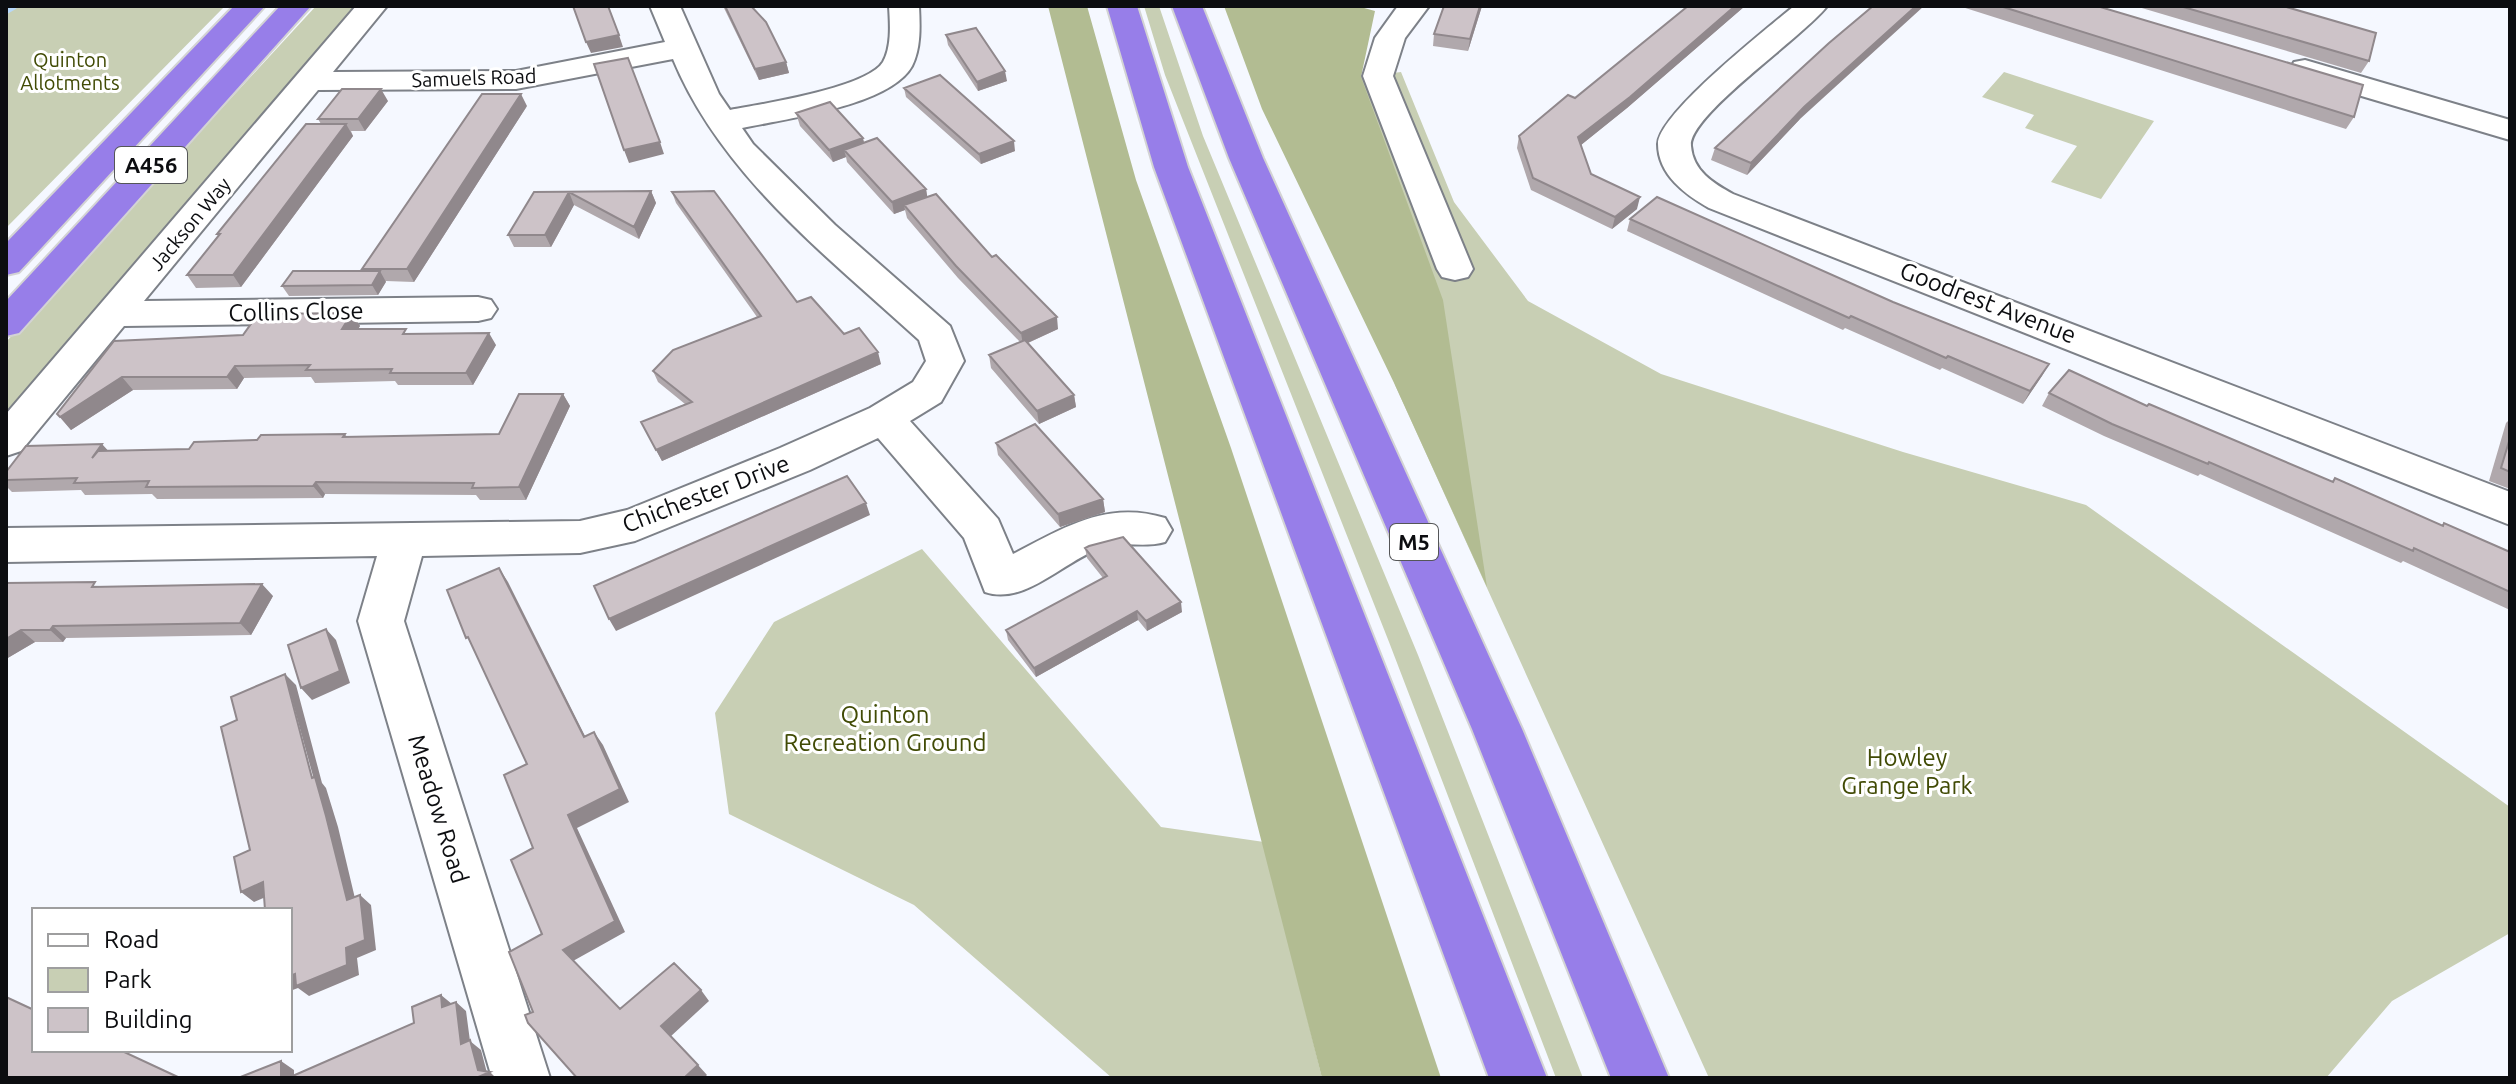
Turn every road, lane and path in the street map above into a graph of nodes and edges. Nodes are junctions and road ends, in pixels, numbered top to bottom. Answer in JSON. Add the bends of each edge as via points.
{"nodes":[{"id":1,"x":250,"y":6,"type":"edge"},
{"id":2,"x":296,"y":6,"type":"edge"},
{"id":3,"x":372,"y":6,"type":"edge"},
{"id":4,"x":665,"y":6,"type":"edge"},
{"id":5,"x":904,"y":6,"type":"edge"},
{"id":6,"x":1122,"y":6,"type":"edge"},
{"id":7,"x":1187,"y":6,"type":"edge"},
{"id":8,"x":1414,"y":6,"type":"edge"},
{"id":9,"x":1812,"y":6,"type":"edge"},
{"id":10,"x":681,"y":48,"type":"junction"},
{"id":11,"x":2273,"y":60,"type":"edge"},
{"id":12,"x":312,"y":81,"type":"junction"},
{"id":13,"x":720,"y":122,"type":"junction"},
{"id":14,"x":2510,"y":130,"type":"edge"},
{"id":15,"x":6,"y":264,"type":"edge"},
{"id":16,"x":1455,"y":269,"type":"dead end"},
{"id":17,"x":478,"y":309,"type":"dead end"},
{"id":18,"x":114,"y":314,"type":"junction"},
{"id":19,"x":6,"y":324,"type":"edge"},
{"id":20,"x":884,"y":418,"type":"junction"},
{"id":21,"x":6,"y":441,"type":"edge"},
{"id":22,"x":2510,"y":509,"type":"edge"},
{"id":23,"x":1150,"y":530,"type":"dead end"},
{"id":24,"x":404,"y":540,"type":"junction"},
{"id":25,"x":6,"y":545,"type":"edge"},
{"id":26,"x":521,"y":1078,"type":"edge"},
{"id":27,"x":1518,"y":1078,"type":"edge"},
{"id":28,"x":1640,"y":1078,"type":"edge"}],
"edges":[{"from":1,"to":15,"type":"highway","number":"A456"},
{"from":2,"to":19,"type":"highway","number":"A456"},
{"from":3,"to":12,"type":"street","name":"Jackson Way"},
{"from":4,"to":10,"type":"street","name":"Chichester Drive"},
{"from":5,"to":13,"type":"street","via":[[905,39],[895,69],[879,83]]},
{"from":6,"to":27,"type":"highway","via":[[1171,167]]},
{"from":7,"to":28,"type":"highway","number":"M5","via":[[1246,158],[1497,729]]},
{"from":8,"to":16,"type":"street","via":[[1382,52],[1378,76]]},
{"from":9,"to":22,"type":"street","name":"Goodrest Avenue","via":[[1727,79],[1677,131],[1674,146],[1693,185],[1721,201]]},
{"from":10,"to":12,"type":"street","name":"Samuels Road","via":[[516,80]]},
{"from":10,"to":13,"type":"street","name":"Chichester Drive"},
{"from":11,"to":14,"type":"street"},
{"from":12,"to":18,"type":"street","name":"Jackson Way"},
{"from":13,"to":20,"type":"street","name":"Chichester Drive","via":[[793,205],[936,335],[945,361],[927,392]]},
{"from":17,"to":18,"type":"street","name":"Collins Close"},
{"from":18,"to":21,"type":"street","name":"Jackson Way"},
{"from":20,"to":23,"type":"street","via":[[983,531],[1001,580],[1099,530]]},
{"from":20,"to":24,"type":"street","name":"Chichester Drive","via":[[635,525],[580,537]]},
{"from":24,"to":25,"type":"street","name":"Chichester Drive"},
{"from":24,"to":26,"type":"street","name":"Meadow Road","via":[[381,621]]}]}
